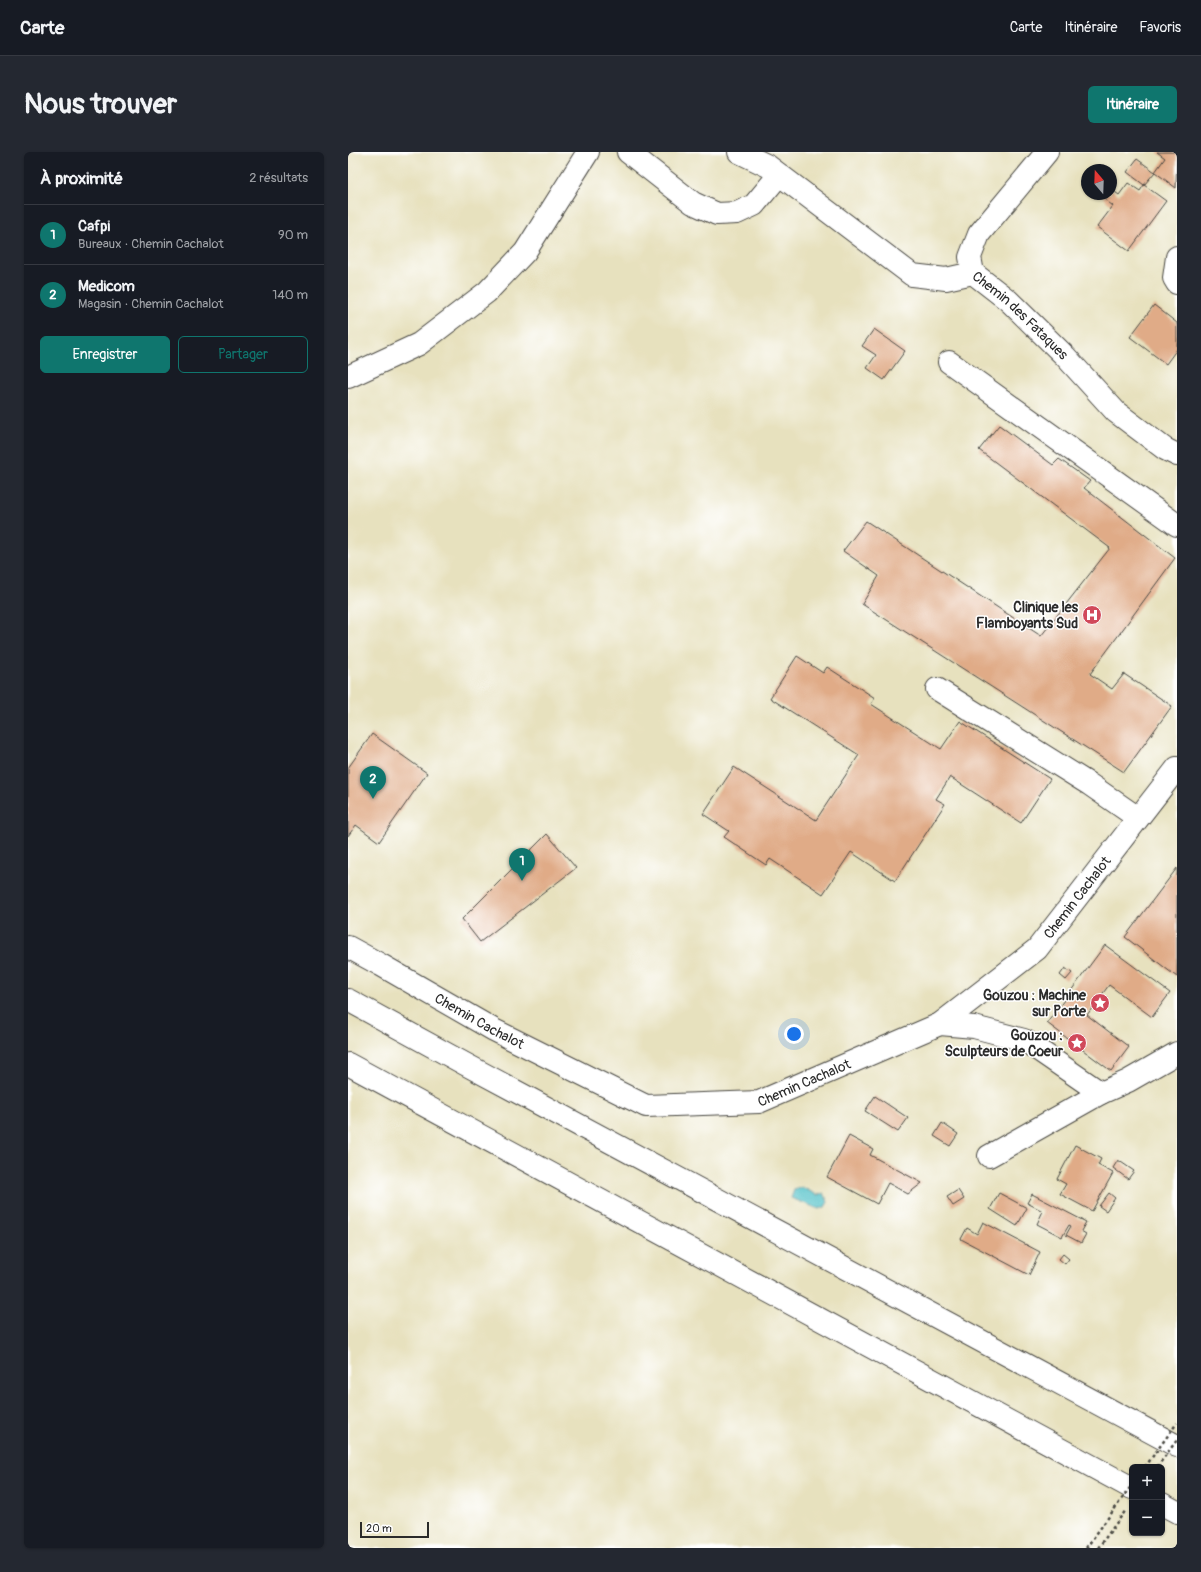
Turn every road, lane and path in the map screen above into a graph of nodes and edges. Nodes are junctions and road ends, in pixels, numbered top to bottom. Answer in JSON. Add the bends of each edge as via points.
{"nodes":[{"id":1,"x":588,"y":152,"type":"edge"},
{"id":2,"x":628,"y":152,"type":"edge"},
{"id":3,"x":739,"y":152,"type":"edge"},
{"id":4,"x":1046,"y":152,"type":"edge"},
{"id":5,"x":779,"y":175,"type":"junction"},
{"id":6,"x":1177,"y":256,"type":"edge"},
{"id":7,"x":973,"y":273,"type":"junction"},
{"id":8,"x":1177,"y":283,"type":"edge"},
{"id":9,"x":949,"y":362,"type":"dead end"},
{"id":10,"x":348,"y":377,"type":"edge"},
{"id":11,"x":1177,"y":455,"type":"edge"},
{"id":12,"x":1177,"y":525,"type":"edge"},
{"id":13,"x":937,"y":689,"type":"dead end"},
{"id":14,"x":1177,"y":768,"type":"edge"},
{"id":15,"x":1138,"y":818,"type":"junction"},
{"id":16,"x":348,"y":947,"type":"edge"},
{"id":17,"x":348,"y":1000,"type":"edge"},
{"id":18,"x":940,"y":1024,"type":"junction"},
{"id":19,"x":1177,"y":1054,"type":"edge"},
{"id":20,"x":348,"y":1064,"type":"edge"},
{"id":21,"x":1101,"y":1093,"type":"junction"},
{"id":22,"x":989,"y":1156,"type":"dead end"},
{"id":23,"x":1177,"y":1423,"type":"edge"},
{"id":24,"x":1177,"y":1440,"type":"edge"},
{"id":25,"x":1177,"y":1446,"type":"edge"},
{"id":26,"x":1147,"y":1464,"type":"edge"},
{"id":27,"x":1159,"y":1464,"type":"edge"},
{"id":28,"x":1129,"y":1489,"type":"edge"},
{"id":29,"x":1129,"y":1497,"type":"edge"},
{"id":30,"x":1129,"y":1500,"type":"edge"},
{"id":31,"x":1165,"y":1506,"type":"edge"},
{"id":32,"x":1177,"y":1512,"type":"edge"},
{"id":33,"x":1086,"y":1548,"type":"edge"},
{"id":34,"x":1098,"y":1548,"type":"edge"}],
"edges":[{"from":1,"to":10,"type":"main road","via":[[525,252],[487,292],[419,344]]},
{"from":2,"to":5,"type":"main road","via":[[693,203],[716,214],[737,213],[754,205]]},
{"from":3,"to":5,"type":"main road","via":[[768,166]]},
{"from":4,"to":7,"type":"main road","name":"Chemin des Fataques","via":[[980,234],[970,257]]},
{"from":5,"to":7,"type":"main road","via":[[912,275],[946,279]]},
{"from":6,"to":8,"type":"main road","via":[[1174,278]]},
{"from":7,"to":11,"type":"main road","name":"Chemin des Fataques","via":[[1009,301],[1065,356],[1116,412],[1165,449]]},
{"from":9,"to":12,"type":"main road"},
{"from":13,"to":15,"type":"main road","via":[[1089,784]]},
{"from":14,"to":15,"type":"main road","name":"Chemin Cachalot"},
{"from":15,"to":18,"type":"main road","name":"Chemin Cachalot","via":[[1037,949]]},
{"from":16,"to":18,"type":"main road","name":"Chemin Cachalot","via":[[494,1030],[646,1106],[759,1102]]},
{"from":17,"to":25,"type":"main road"},
{"from":18,"to":21,"type":"main road","via":[[974,1027],[1024,1040]]},
{"from":19,"to":21,"type":"main road","via":[[1128,1082]]},
{"from":20,"to":29,"type":"main road"},
{"from":21,"to":22,"type":"main road"},
{"from":23,"to":26,"type":"path","bridge":true},
{"from":24,"to":27,"type":"path","bridge":true},
{"from":28,"to":33,"type":"path","bridge":true},
{"from":30,"to":34,"type":"path"},
{"from":31,"to":32,"type":"main road"}]}
